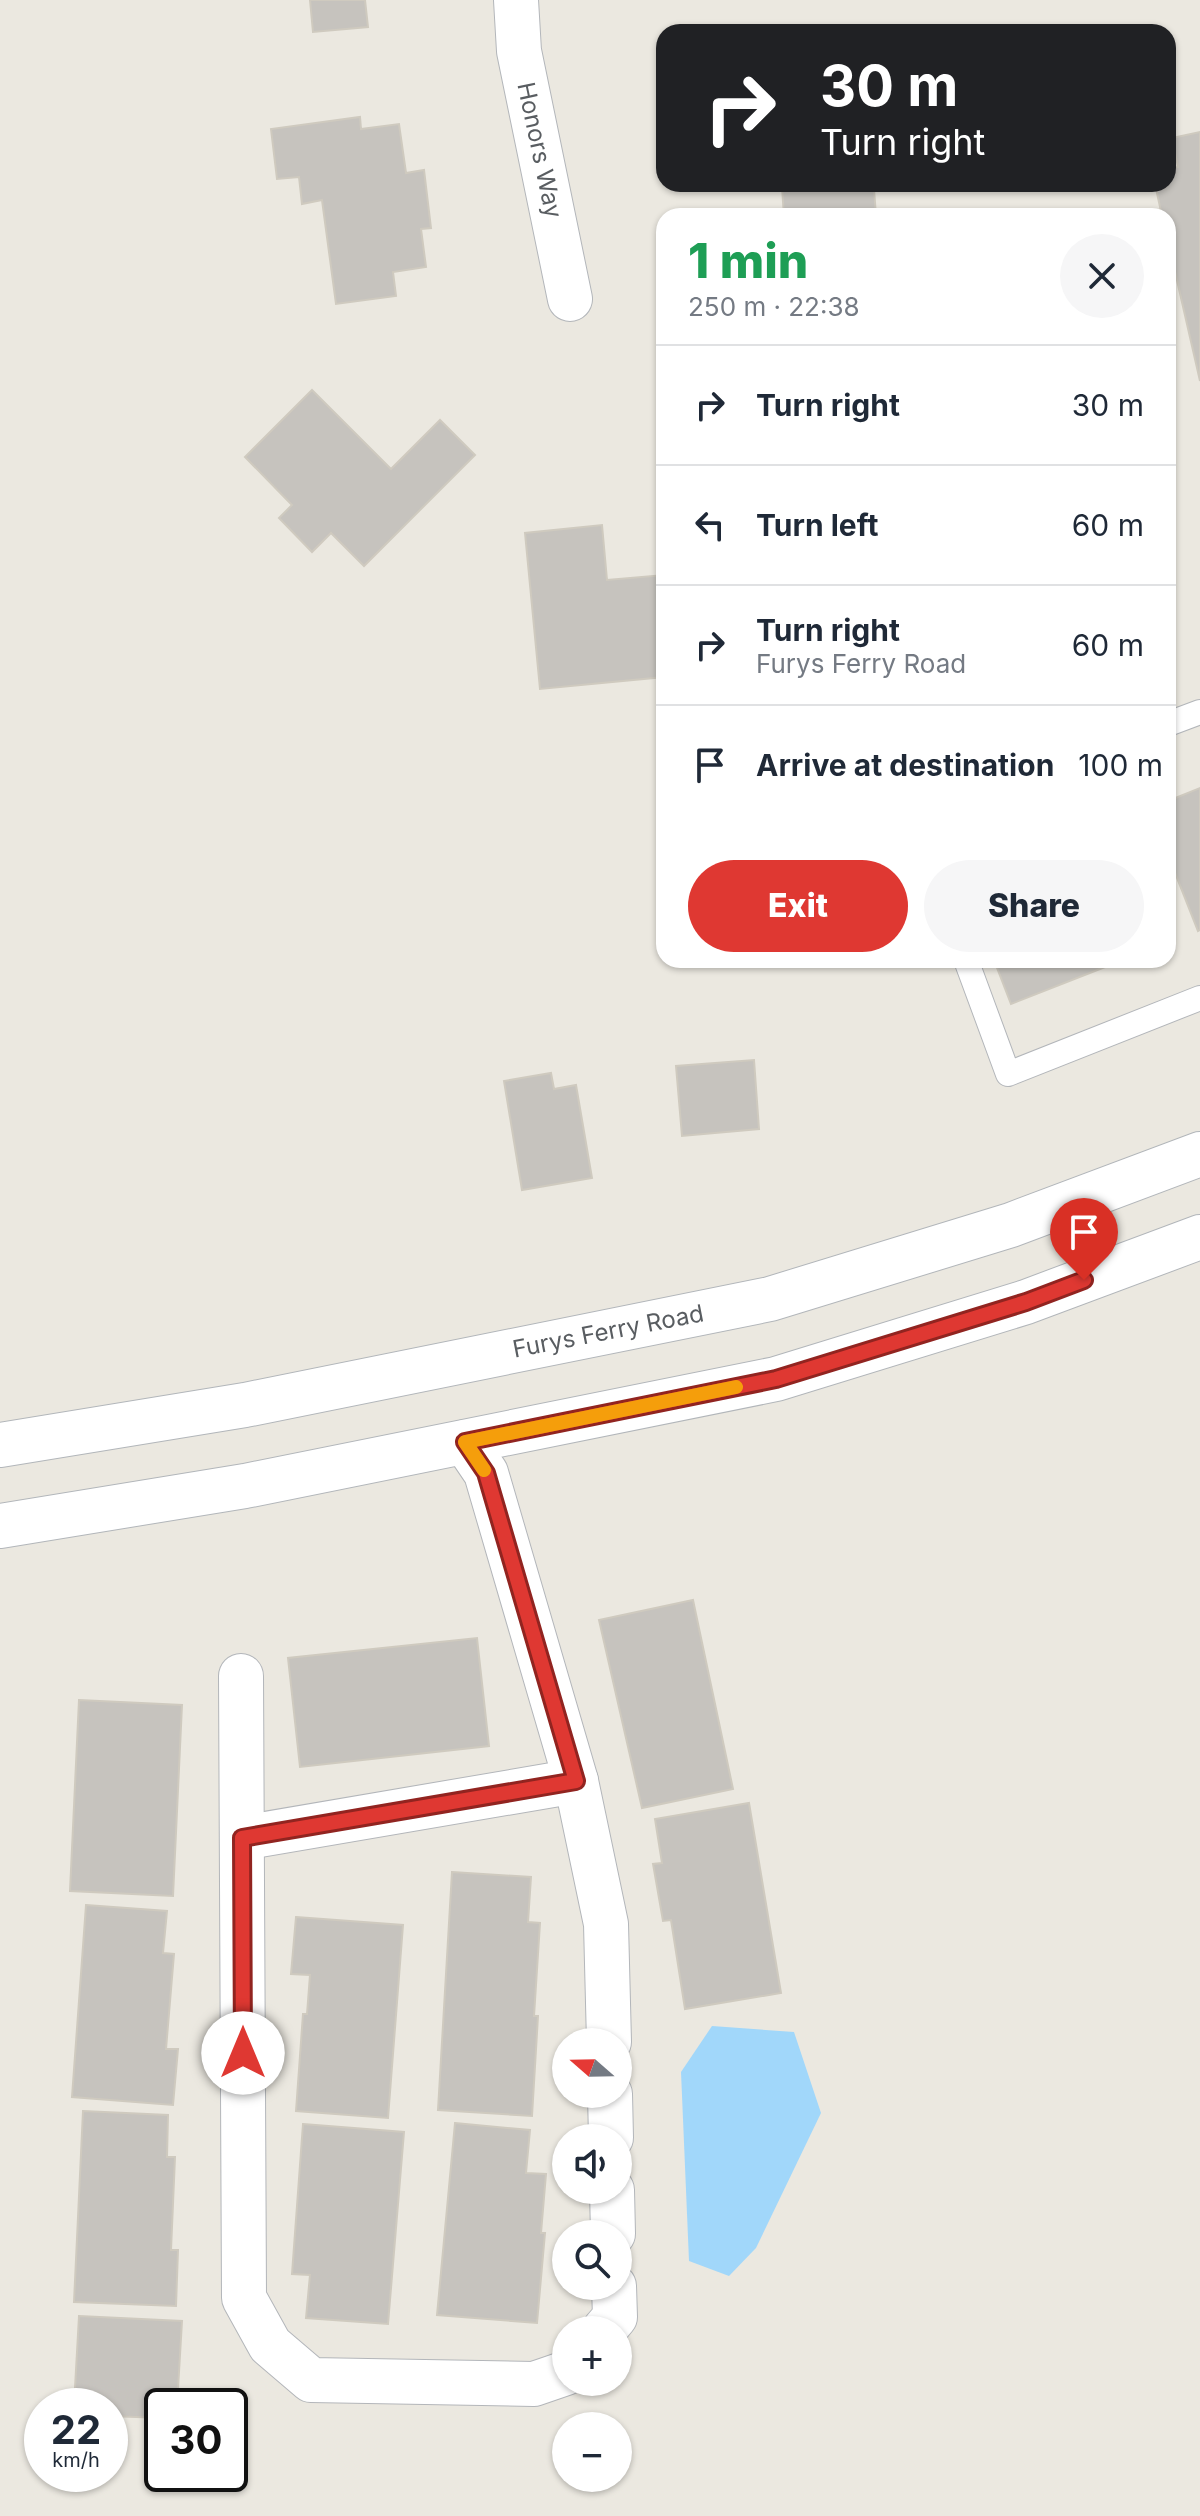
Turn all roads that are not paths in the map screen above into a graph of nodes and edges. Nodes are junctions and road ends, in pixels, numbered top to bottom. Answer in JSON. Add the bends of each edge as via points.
{"nodes":[{"id":1,"x":516,"y":0,"type":"edge"},
{"id":2,"x":570,"y":299,"type":"dead end"},
{"id":3,"x":1200,"y":712,"type":"edge"},
{"id":4,"x":1176,"y":721,"type":"edge"},
{"id":5,"x":969,"y":968,"type":"edge"},
{"id":6,"x":1200,"y":998,"type":"edge"},
{"id":7,"x":1200,"y":1154,"type":"edge"},
{"id":8,"x":1200,"y":1237,"type":"edge"},
{"id":9,"x":465,"y":1442,"type":"junction"},
{"id":10,"x":0,"y":1445,"type":"edge"},
{"id":11,"x":0,"y":1526,"type":"edge"},
{"id":12,"x":241,"y":1676,"type":"dead end"},
{"id":13,"x":576,"y":1781,"type":"junction"},
{"id":14,"x":242,"y":1838,"type":"junction"},
{"id":15,"x":609,"y":2028,"type":"edge"},
{"id":16,"x":552,"y":2378,"type":"edge"}],
"edges":[{"from":1,"to":2,"type":"main road","name":"Honors Way","via":[[519,51]]},
{"from":3,"to":4,"type":"lane"},
{"from":5,"to":6,"type":"lane","via":[[1008,1074]]},
{"from":7,"to":10,"type":"main road","name":"Furys Ferry Road","via":[[1011,1225],[770,1299],[245,1405]]},
{"from":8,"to":9,"type":"main road","via":[[1026,1302],[776,1379]]},
{"from":9,"to":11,"type":"main road","via":[[245,1486]]},
{"from":9,"to":13,"type":"main road","via":[[486,1473]]},
{"from":12,"to":14,"type":"main road"},
{"from":13,"to":14,"type":"main road"},
{"from":13,"to":15,"type":"main road","via":[[606,1924]]},
{"from":14,"to":16,"type":"main road","via":[[244,2298],[270,2345],[311,2380],[534,2384]]}]}
